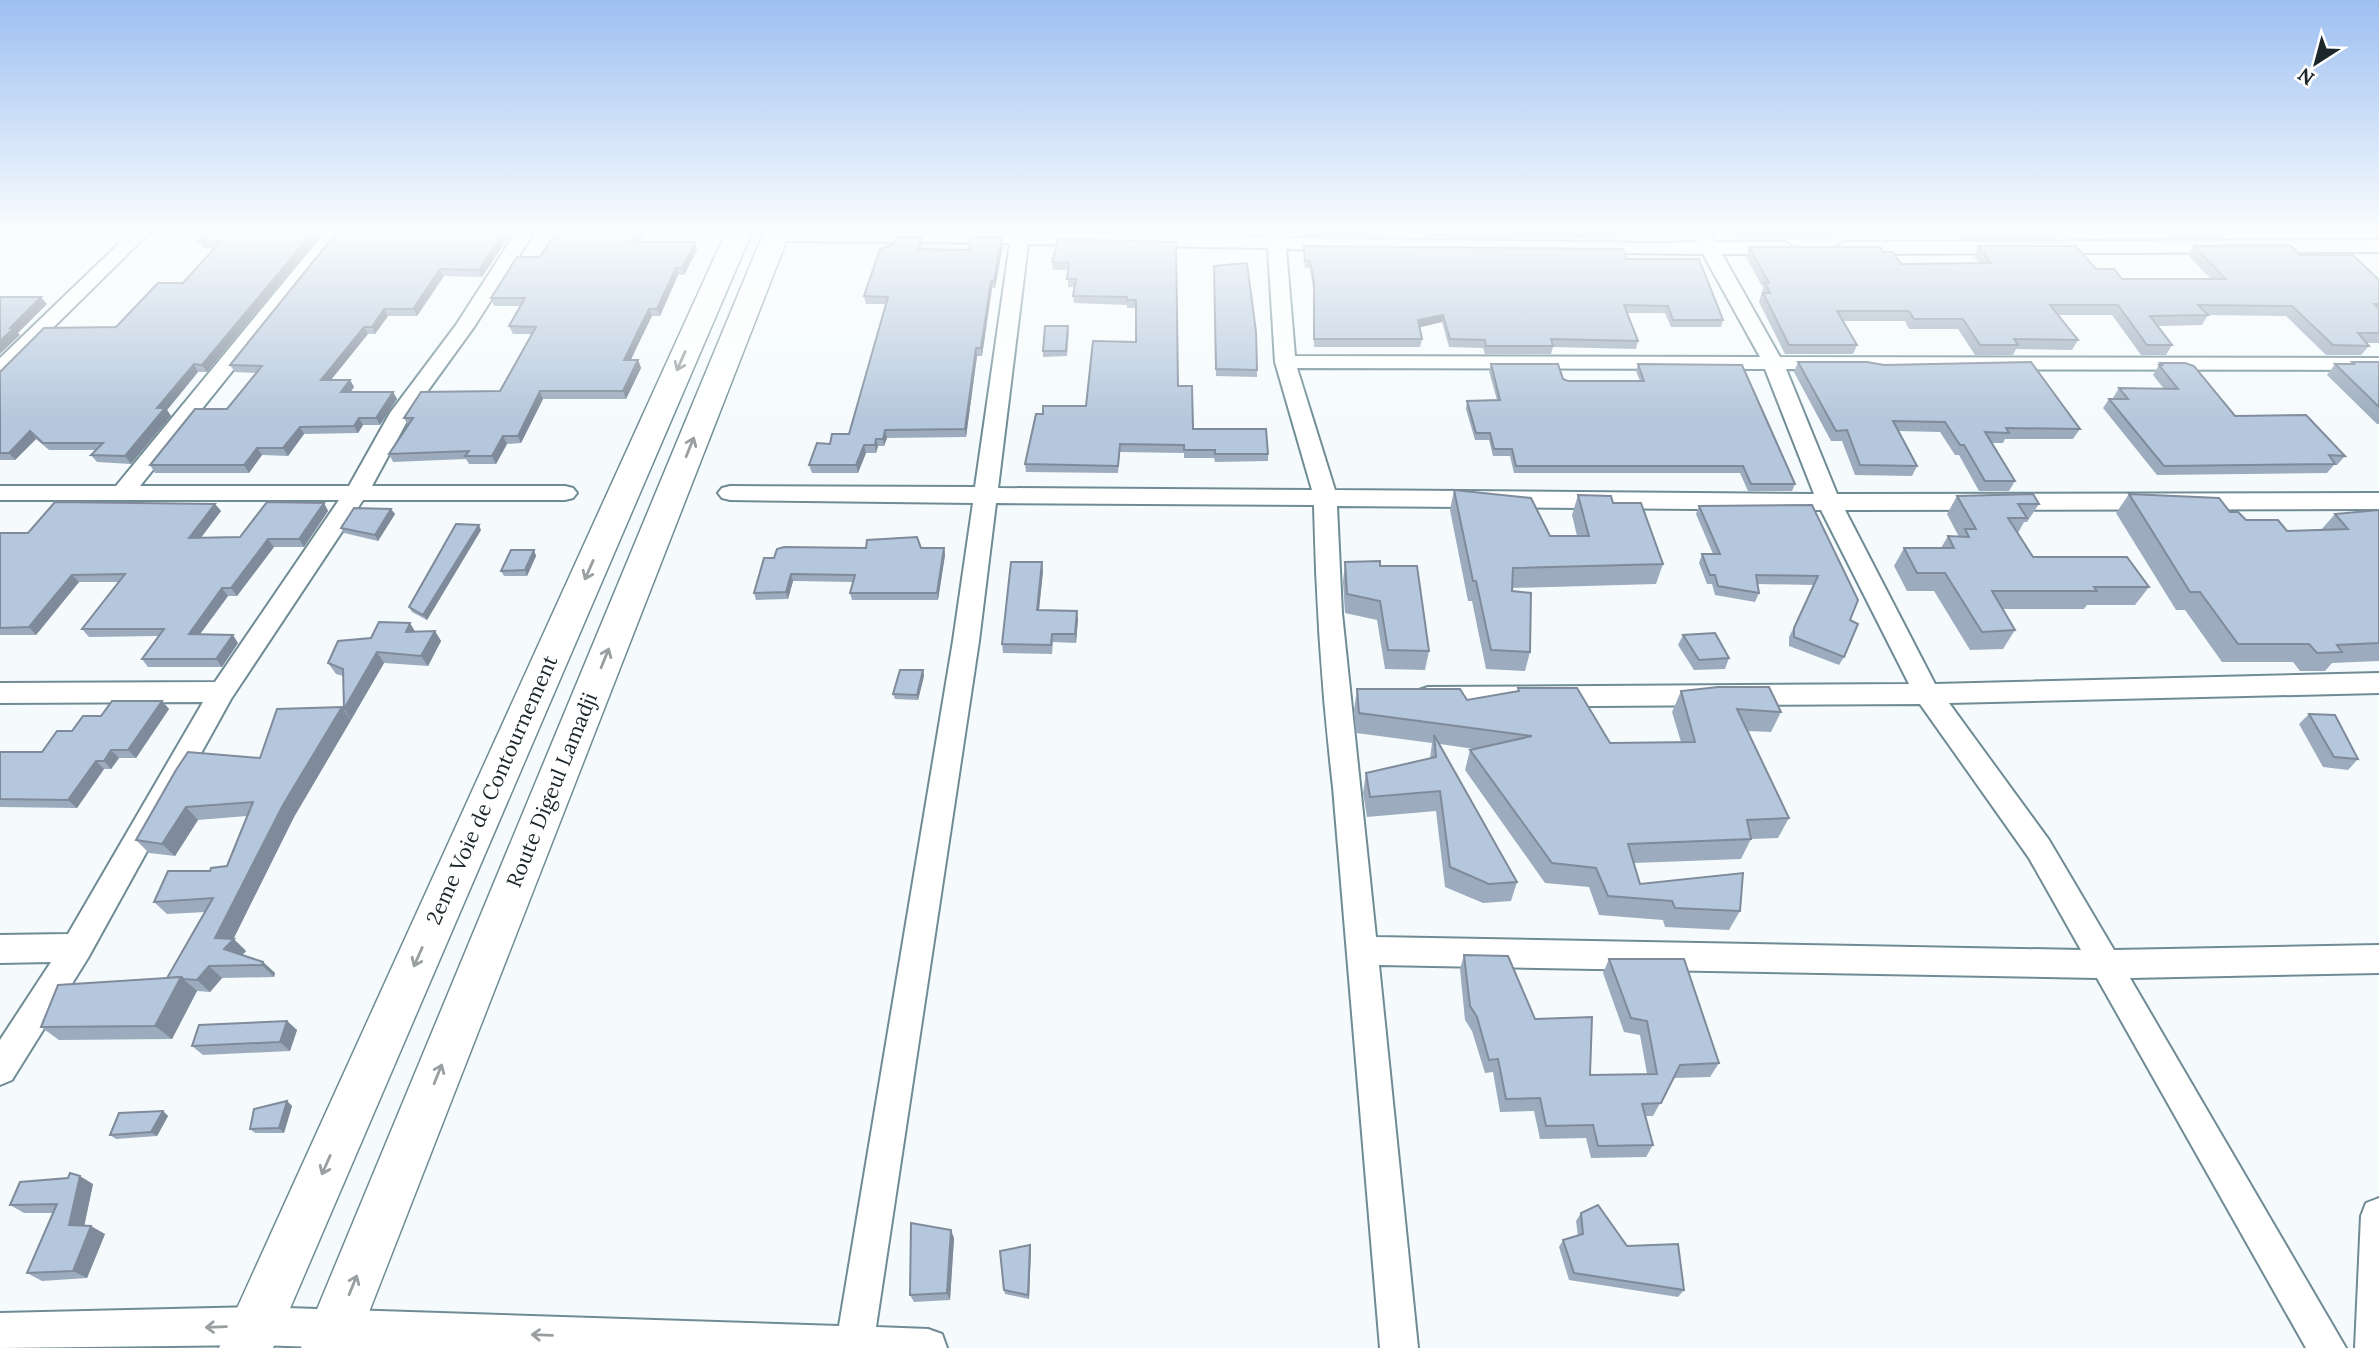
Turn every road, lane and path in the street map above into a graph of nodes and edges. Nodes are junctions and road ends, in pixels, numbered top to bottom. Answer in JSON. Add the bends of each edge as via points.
{"nodes":[{"id":1,"x":76,"y":295,"type":"edge"},
{"id":2,"x":284,"y":295,"type":"edge"},
{"id":3,"x":485,"y":295,"type":"edge"},
{"id":4,"x":735,"y":295,"type":"edge"},
{"id":5,"x":740,"y":295,"type":"edge"},
{"id":6,"x":1012,"y":295,"type":"edge"},
{"id":7,"x":1281,"y":295,"type":"edge"},
{"id":8,"x":1736,"y":295,"type":"edge"},
{"id":9,"x":1285,"y":362,"type":"junction"},
{"id":10,"x":1773,"y":362,"type":"junction"},
{"id":11,"x":2379,"y":365,"type":"edge"},
{"id":12,"x":0,"y":369,"type":"edge"},
{"id":13,"x":0,"y":493,"type":"edge"},
{"id":14,"x":122,"y":493,"type":"junction"},
{"id":15,"x":356,"y":493,"type":"junction"},
{"id":16,"x":565,"y":493,"type":"dead end"},
{"id":17,"x":730,"y":493,"type":"dead end"},
{"id":18,"x":986,"y":495,"type":"junction"},
{"id":19,"x":1325,"y":497,"type":"junction"},
{"id":20,"x":2379,"y":501,"type":"edge"},
{"id":21,"x":1829,"y":502,"type":"junction"},
{"id":22,"x":2379,"y":682,"type":"edge"},
{"id":23,"x":0,"y":692,"type":"edge"},
{"id":24,"x":222,"y":692,"type":"junction"},
{"id":25,"x":1927,"y":694,"type":"junction"},
{"id":26,"x":1401,"y":697,"type":"edge"},
{"id":27,"x":0,"y":948,"type":"edge"},
{"id":28,"x":78,"y":948,"type":"junction"},
{"id":29,"x":1361,"y":951,"type":"junction"},
{"id":30,"x":2379,"y":959,"type":"edge"},
{"id":31,"x":2104,"y":964,"type":"junction"},
{"id":32,"x":0,"y":1069,"type":"edge"},
{"id":33,"x":2379,"y":1216,"type":"edge"},
{"id":34,"x":0,"y":1332,"type":"edge"},
{"id":35,"x":251,"y":1337,"type":"edge"},
{"id":36,"x":332,"y":1338,"type":"edge"},
{"id":37,"x":855,"y":1346,"type":"edge"},
{"id":38,"x":928,"y":1348,"type":"edge"},
{"id":39,"x":1399,"y":1348,"type":"edge"},
{"id":40,"x":2327,"y":1348,"type":"edge"},
{"id":41,"x":2374,"y":1348,"type":"edge"}],
"edges":[{"from":1,"to":12,"type":"street"},
{"from":2,"to":14,"type":"street"},
{"from":3,"to":15,"type":"street","via":[[401,413]]},
{"from":4,"to":35,"type":"main road","name":"2eme Voie de Contournement","one_way":true},
{"from":36,"to":5,"type":"main road","name":"Route Digeul Lamadji","one_way":true},
{"from":6,"to":18,"type":"street"},
{"from":7,"to":9,"type":"street"},
{"from":8,"to":10,"type":"street"},
{"from":9,"to":10,"type":"street"},
{"from":9,"to":19,"type":"street"},
{"from":10,"to":11,"type":"street"},
{"from":10,"to":21,"type":"street"},
{"from":13,"to":14,"type":"street"},
{"from":14,"to":15,"type":"street"},
{"from":15,"to":16,"type":"street"},
{"from":15,"to":24,"type":"street"},
{"from":17,"to":18,"type":"street"},
{"from":18,"to":19,"type":"street"},
{"from":18,"to":37,"type":"street"},
{"from":19,"to":21,"type":"street"},
{"from":19,"to":29,"type":"street","via":[[1329,613],[1349,697],[1348,787]]},
{"from":20,"to":21,"type":"street"},
{"from":21,"to":25,"type":"street"},
{"from":22,"to":25,"type":"street"},
{"from":23,"to":24,"type":"street"},
{"from":24,"to":28,"type":"street"},
{"from":25,"to":26,"type":"street"},
{"from":25,"to":31,"type":"street","via":[[2039,849]]},
{"from":27,"to":28,"type":"street"},
{"from":28,"to":32,"type":"street"},
{"from":29,"to":31,"type":"street"},
{"from":29,"to":39,"type":"street"},
{"from":30,"to":31,"type":"street"},
{"from":31,"to":40,"type":"street"},
{"from":33,"to":41,"type":"street"},
{"from":35,"to":34,"type":"street","one_way":true},
{"from":35,"to":36,"type":"street"},
{"from":37,"to":36,"type":"street","one_way":true},
{"from":37,"to":38,"type":"street"}]}
